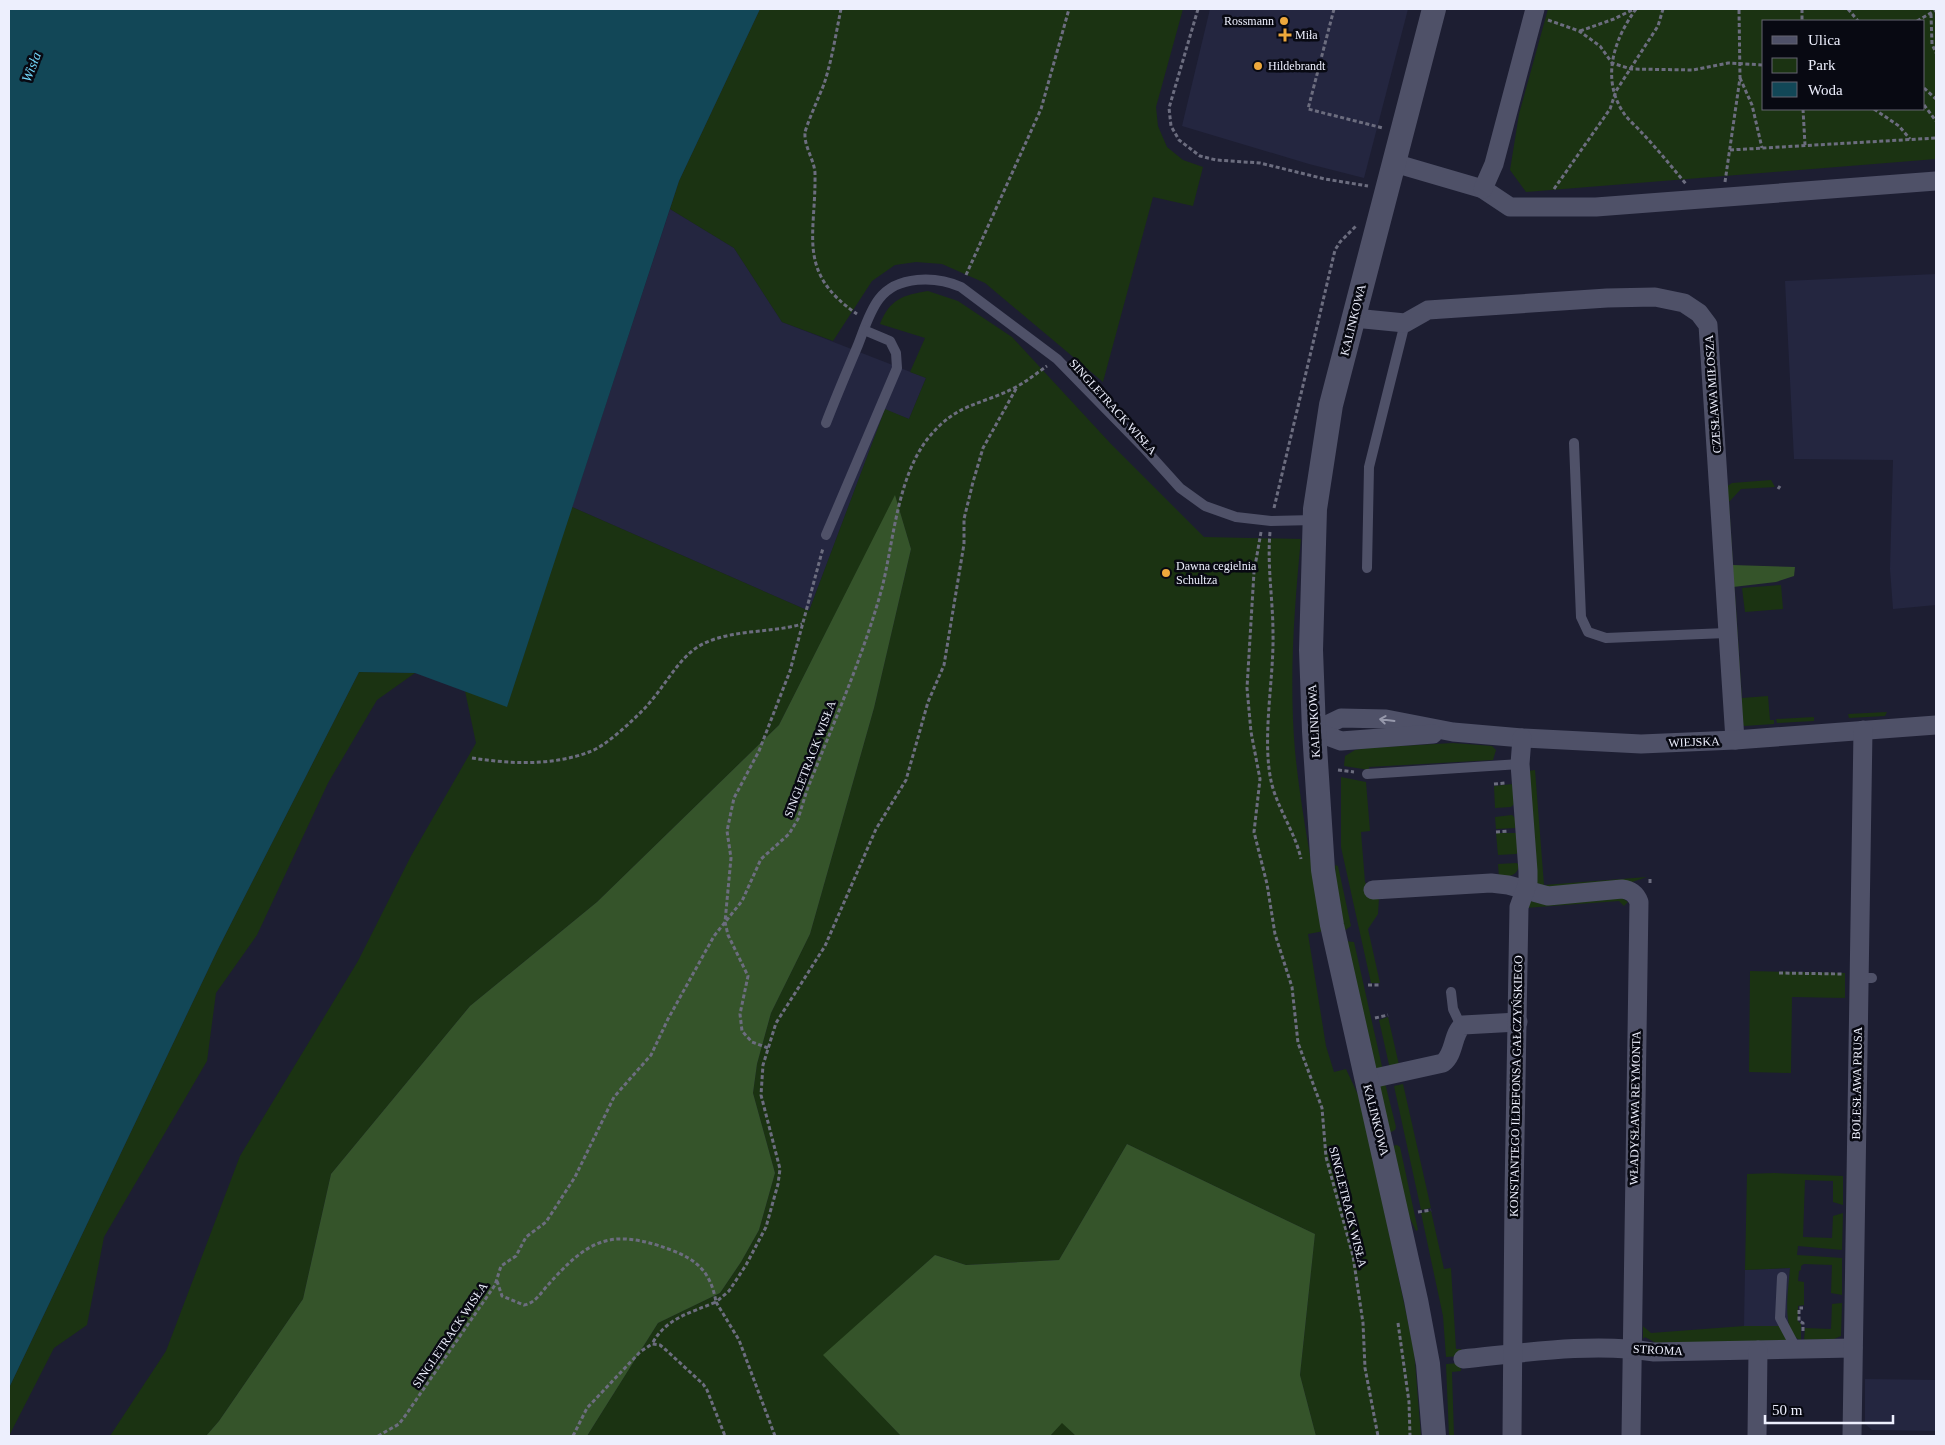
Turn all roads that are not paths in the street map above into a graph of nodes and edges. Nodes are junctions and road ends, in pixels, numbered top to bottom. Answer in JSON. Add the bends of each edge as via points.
{"nodes":[{"id":1,"x":1434,"y":9,"type":"edge"},
{"id":2,"x":1534,"y":12,"type":"edge"},
{"id":3,"x":1394,"y":163,"type":"junction"},
{"id":4,"x":1936,"y":181,"type":"edge"},
{"id":5,"x":1483,"y":189,"type":"junction"},
{"id":6,"x":1354,"y":318,"type":"junction"},
{"id":7,"x":1405,"y":323,"type":"junction"},
{"id":8,"x":866,"y":326,"type":"junction"},
{"id":9,"x":826,"y":423,"type":"dead end"},
{"id":10,"x":1574,"y":443,"type":"dead end"},
{"id":11,"x":1314,"y":520,"type":"junction"},
{"id":12,"x":826,"y":535,"type":"road end"},
{"id":13,"x":1368,"y":568,"type":"dead end"},
{"id":14,"x":1726,"y":633,"type":"junction"},
{"id":15,"x":1936,"y":724,"type":"edge"},
{"id":16,"x":1863,"y":730,"type":"junction"},
{"id":17,"x":1314,"y":731,"type":"junction"},
{"id":18,"x":1522,"y":738,"type":"junction"},
{"id":19,"x":1735,"y":740,"type":"junction"},
{"id":20,"x":1520,"y":764,"type":"junction"},
{"id":21,"x":1367,"y":774,"type":"dead end"},
{"id":22,"x":1373,"y":890,"type":"dead end"},
{"id":23,"x":1525,"y":890,"type":"junction"},
{"id":24,"x":1451,"y":992,"type":"dead end"},
{"id":25,"x":1518,"y":1022,"type":"junction"},
{"id":26,"x":1461,"y":1026,"type":"junction"},
{"id":27,"x":1366,"y":1080,"type":"junction"},
{"id":28,"x":1782,"y":1277,"type":"dead end"},
{"id":29,"x":1632,"y":1348,"type":"junction"},
{"id":30,"x":1853,"y":1348,"type":"junction"},
{"id":31,"x":1758,"y":1350,"type":"junction"},
{"id":32,"x":1797,"y":1350,"type":"junction"},
{"id":33,"x":1512,"y":1355,"type":"junction"},
{"id":34,"x":1463,"y":1359,"type":"dead end"},
{"id":35,"x":1434,"y":1436,"type":"edge"},
{"id":36,"x":1512,"y":1436,"type":"edge"},
{"id":37,"x":1631,"y":1436,"type":"edge"},
{"id":38,"x":1757,"y":1436,"type":"edge"},
{"id":39,"x":1852,"y":1436,"type":"edge"}],
"edges":[{"from":1,"to":3,"type":"street","name":"KALINKOWA"},
{"from":2,"to":5,"type":"street","via":[[1494,164]]},
{"from":3,"to":5,"type":"street"},
{"from":3,"to":6,"type":"street","name":"KALINKOWA"},
{"from":4,"to":5,"type":"street","via":[[1596,207],[1510,207]]},
{"from":6,"to":7,"type":"street"},
{"from":6,"to":11,"type":"street","name":"KALINKOWA","via":[[1331,404]]},
{"from":7,"to":13,"type":"lane","via":[[1369,467]]},
{"from":7,"to":14,"type":"street","name":"CZESŁAWA MIŁOSZA","via":[[1428,310],[1607,298],[1655,297],[1684,303],[1700,312],[1708,325]]},
{"from":8,"to":9,"type":"lane"},
{"from":8,"to":11,"type":"lane","via":[[879,298],[890,290],[922,279],[946,281],[1057,359],[1180,488],[1205,506],[1236,517]]},
{"from":8,"to":12,"type":"lane","via":[[890,341],[896,353],[897,368]]},
{"from":10,"to":14,"type":"lane","via":[[1581,617],[1588,632],[1606,638]]},
{"from":11,"to":17,"type":"street","name":"KALINKOWA","via":[[1311,630]]},
{"from":14,"to":19,"type":"street","name":"CZESŁAWA MIŁOSZA"},
{"from":15,"to":16,"type":"street","name":"WIEJSKA"},
{"from":16,"to":19,"type":"street","name":"WIEJSKA"},
{"from":16,"to":30,"type":"street","name":"BOLESŁAWA PRUSA"},
{"from":17,"to":18,"type":"street","name":"WIEJSKA","via":[[1341,740],[1453,732]]},
{"from":17,"to":27,"type":"street","name":"KALINKOWA","via":[[1323,870]]},
{"from":18,"to":19,"type":"street","name":"WIEJSKA","via":[[1641,744]]},
{"from":18,"to":20,"type":"street","name":"KONSTANTEGO ILDEFONSA GAŁCZYŃSKIEGO"},
{"from":20,"to":21,"type":"lane"},
{"from":20,"to":23,"type":"street","name":"KONSTANTEGO ILDEFONSA GAŁCZYŃSKIEGO","via":[[1528,871]]},
{"from":22,"to":23,"type":"street","name":"WŁADYSŁAWA REYMONTA","via":[[1491,883]]},
{"from":23,"to":25,"type":"street","name":"KONSTANTEGO ILDEFONSA GAŁCZYŃSKIEGO","via":[[1519,907]]},
{"from":23,"to":29,"type":"street","name":"WŁADYSŁAWA REYMONTA","via":[[1548,896],[1627,890],[1634,893],[1639,902]]},
{"from":24,"to":26,"type":"lane","via":[[1453,1010]]},
{"from":25,"to":26,"type":"street"},
{"from":25,"to":33,"type":"street","name":"KONSTANTEGO ILDEFONSA GAŁCZYŃSKIEGO"},
{"from":26,"to":27,"type":"street","via":[[1443,1064]]},
{"from":27,"to":35,"type":"street","name":"KALINKOWA","via":[[1418,1309],[1428,1364]]},
{"from":28,"to":32,"type":"lane","via":[[1780,1318]]},
{"from":29,"to":31,"type":"street","name":"STROMA","via":[[1653,1352]]},
{"from":29,"to":33,"type":"street","name":"STROMA"},
{"from":29,"to":37,"type":"street","name":"WŁADYSŁAWA REYMONTA"},
{"from":30,"to":32,"type":"street","name":"STROMA"},
{"from":30,"to":39,"type":"street","name":"BOLESŁAWA PRUSA"},
{"from":31,"to":32,"type":"street","name":"STROMA"},
{"from":31,"to":38,"type":"street"},
{"from":33,"to":34,"type":"street","name":"STROMA"},
{"from":33,"to":36,"type":"street","name":"KONSTANTEGO ILDEFONSA GAŁCZYŃSKIEGO"}]}
